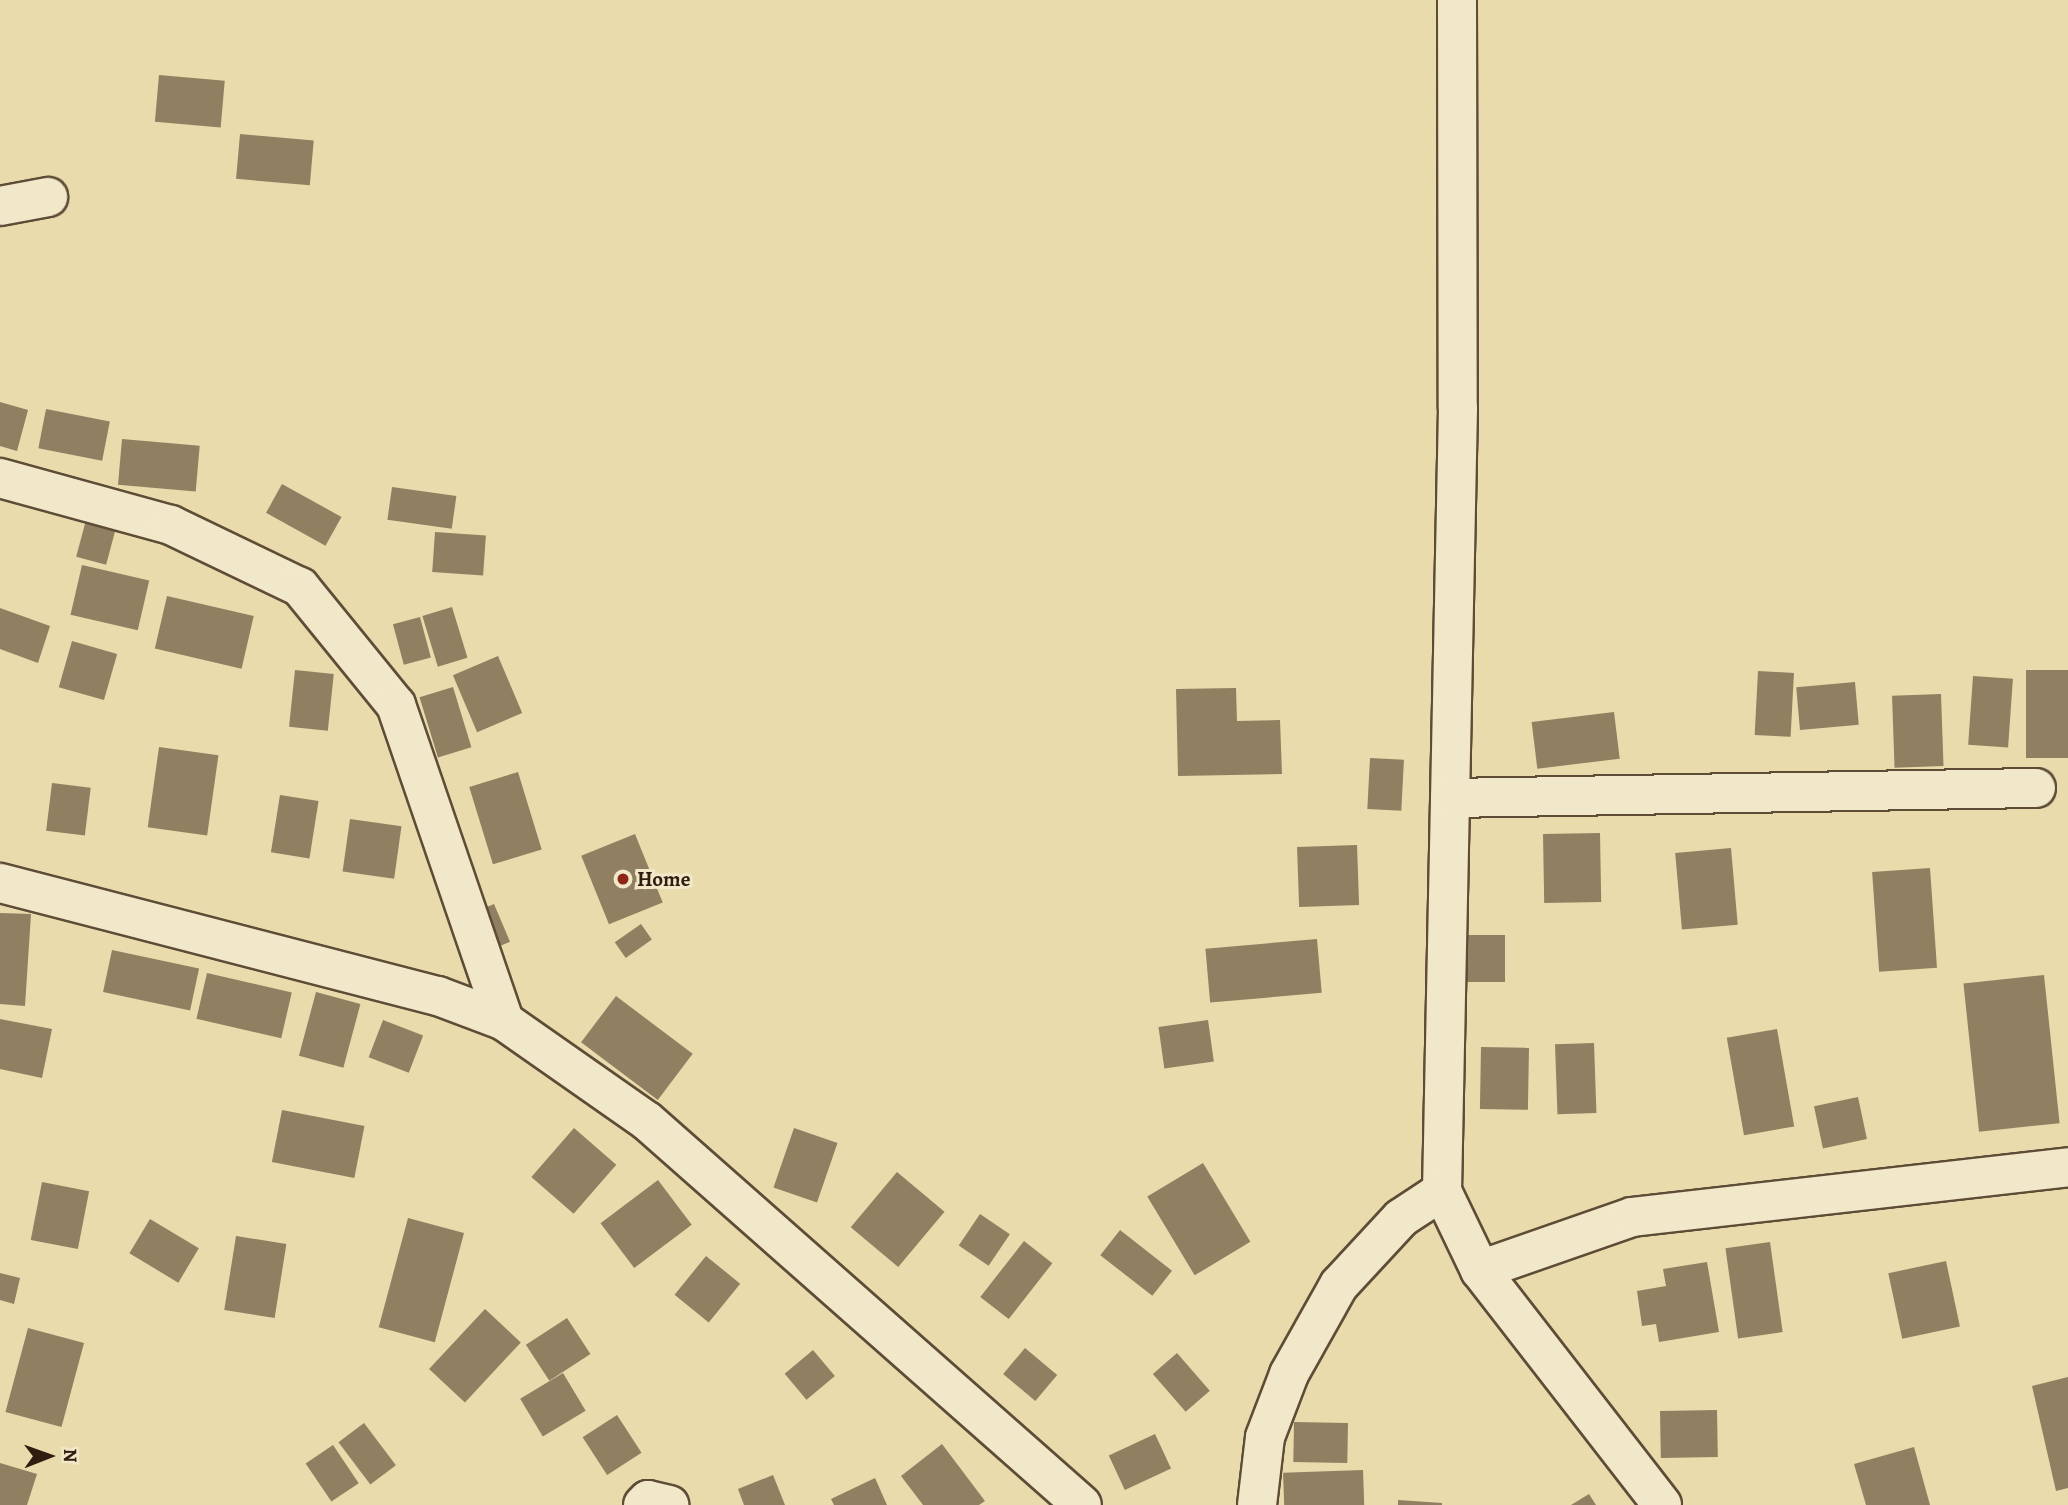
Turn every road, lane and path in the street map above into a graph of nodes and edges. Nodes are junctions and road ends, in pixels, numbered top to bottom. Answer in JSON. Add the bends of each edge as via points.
{"nodes":[{"id":1,"x":1457,"y":0,"type":"edge"},
{"id":2,"x":48,"y":197,"type":"dead end"},
{"id":3,"x":0,"y":206,"type":"edge"},
{"id":4,"x":0,"y":478,"type":"edge"},
{"id":5,"x":2036,"y":788,"type":"dead end"},
{"id":6,"x":1450,"y":798,"type":"junction"},
{"id":7,"x":0,"y":883,"type":"edge"},
{"id":8,"x":504,"y":1021,"type":"junction"},
{"id":9,"x":2068,"y":1167,"type":"edge"},
{"id":10,"x":1442,"y":1191,"type":"junction"},
{"id":11,"x":1480,"y":1270,"type":"junction"},
{"id":12,"x":643,"y":1505,"type":"edge"},
{"id":13,"x":669,"y":1505,"type":"edge"},
{"id":14,"x":1082,"y":1505,"type":"edge"},
{"id":15,"x":1257,"y":1505,"type":"edge"},
{"id":16,"x":1662,"y":1505,"type":"edge"}],
"edges":[{"from":1,"to":6,"type":"street","via":[[1458,408]]},
{"from":2,"to":3,"type":"street"},
{"from":4,"to":8,"type":"street","via":[[171,525],[300,587],[396,705]]},
{"from":5,"to":6,"type":"street"},
{"from":6,"to":10,"type":"street"},
{"from":7,"to":8,"type":"street","via":[[438,996]]},
{"from":8,"to":14,"type":"street","via":[[647,1121]]},
{"from":9,"to":11,"type":"street","via":[[1632,1217]]},
{"from":10,"to":11,"type":"street"},
{"from":10,"to":15,"type":"street","via":[[1401,1218],[1339,1285],[1289,1374],[1265,1437]]},
{"from":11,"to":16,"type":"street"},
{"from":12,"to":13,"type":"street","via":[[648,1500]]}]}
